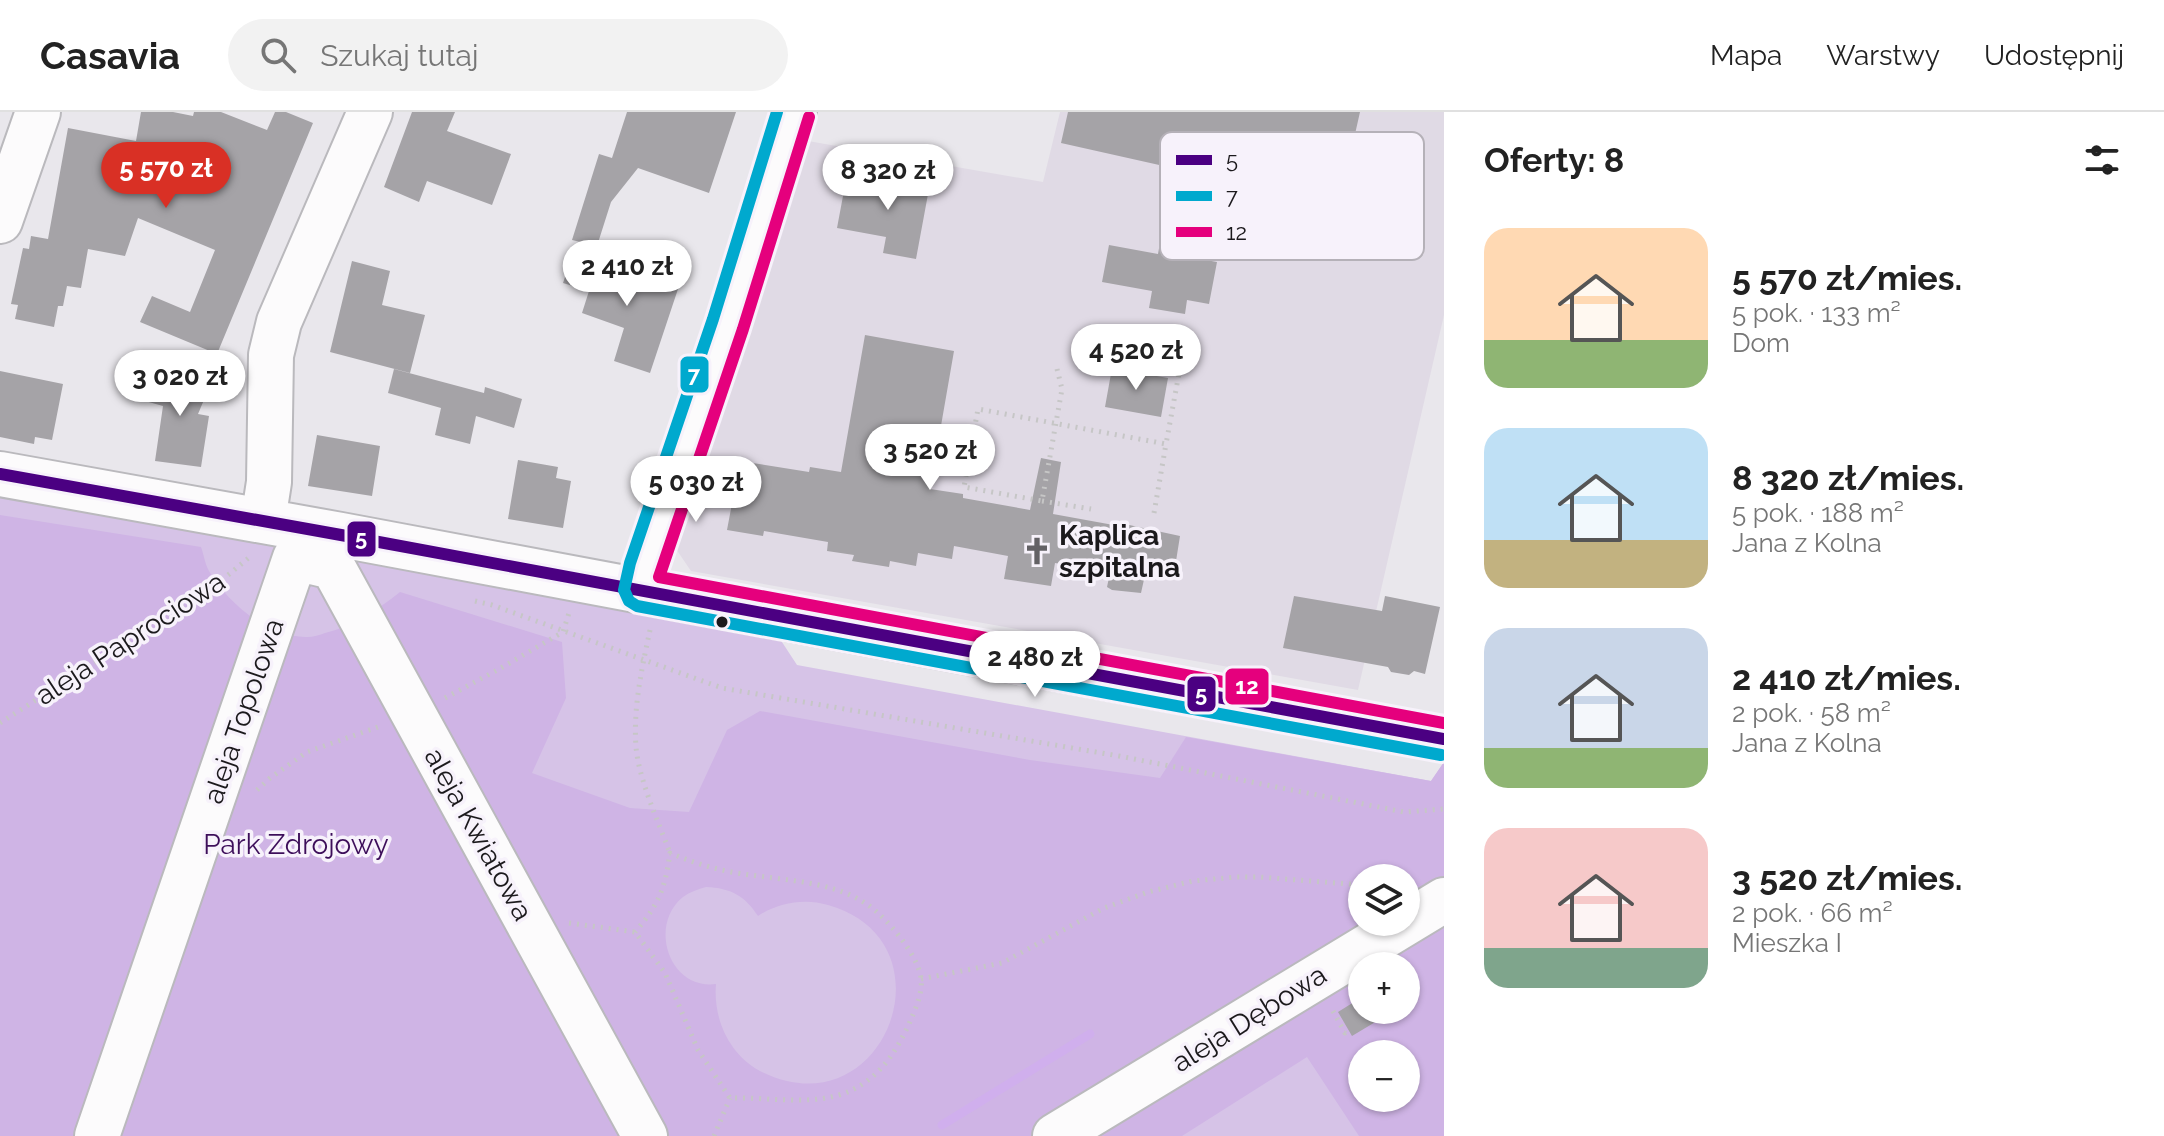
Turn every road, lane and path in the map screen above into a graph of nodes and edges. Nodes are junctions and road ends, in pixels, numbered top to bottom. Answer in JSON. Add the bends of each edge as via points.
{"nodes":[{"id":1,"x":38,"y":112,"type":"edge"},
{"id":2,"x":370,"y":112,"type":"edge"},
{"id":3,"x":794,"y":112,"type":"edge"},
{"id":4,"x":0,"y":221,"type":"edge"},
{"id":5,"x":1180,"y":368,"type":"dead end"},
{"id":6,"x":1057,"y":369,"type":"dead end"},
{"id":7,"x":1056,"y":424,"type":"junction"},
{"id":8,"x":1166,"y":444,"type":"junction"},
{"id":9,"x":0,"y":474,"type":"edge"},
{"id":10,"x":1042,"y":501,"type":"junction"},
{"id":11,"x":1091,"y":509,"type":"dead end"},
{"id":12,"x":1154,"y":513,"type":"dead end"},
{"id":13,"x":272,"y":544,"type":"junction"},
{"id":14,"x":649,"y":592,"type":"junction"},
{"id":15,"x":463,"y":598,"type":"dead end"},
{"id":16,"x":643,"y":661,"type":"junction"},
{"id":17,"x":0,"y":723,"type":"edge"},
{"id":18,"x":1444,"y":739,"type":"edge"},
{"id":19,"x":1444,"y":809,"type":"edge"},
{"id":20,"x":670,"y":853,"type":"junction"},
{"id":21,"x":1348,"y":884,"type":"edge"},
{"id":22,"x":1444,"y":900,"type":"edge"},
{"id":23,"x":524,"y":916,"type":"junction"},
{"id":24,"x":635,"y":932,"type":"junction"},
{"id":25,"x":921,"y":979,"type":"junction"},
{"id":26,"x":1330,"y":1007,"type":"dead end"},
{"id":27,"x":1349,"y":1031,"type":"dead end"},
{"id":28,"x":730,"y":1098,"type":"junction"},
{"id":29,"x":97,"y":1136,"type":"edge"},
{"id":30,"x":645,"y":1136,"type":"edge"},
{"id":31,"x":714,"y":1136,"type":"edge"},
{"id":32,"x":1055,"y":1136,"type":"edge"}],
"edges":[{"from":1,"to":4,"type":"street"},
{"from":2,"to":13,"type":"street","name":"aleja Topolowa","via":[[279,322],[271,355]]},
{"from":3,"to":14,"type":"street","via":[[645,568]]},
{"from":5,"to":8,"type":"path"},
{"from":6,"to":7,"type":"path","via":[[1062,389]]},
{"from":7,"to":8,"type":"path"},
{"from":7,"to":10,"type":"path"},
{"from":7,"to":10,"type":"path","via":[[978,409],[964,487]]},
{"from":8,"to":12,"type":"path"},
{"from":9,"to":13,"type":"street"},
{"from":10,"to":11,"type":"path"},
{"from":13,"to":14,"type":"street"},
{"from":13,"to":17,"type":"path","name":"aleja Paprociowa"},
{"from":13,"to":23,"type":"street","name":"aleja Kwiatowa","via":[[333,567]]},
{"from":13,"to":29,"type":"street","name":"aleja Topolowa"},
{"from":14,"to":16,"type":"path"},
{"from":14,"to":18,"type":"street"},
{"from":15,"to":16,"type":"path"},
{"from":16,"to":19,"type":"path","via":[[722,688],[1119,756],[1404,812]]},
{"from":16,"to":20,"type":"path","via":[[636,748]]},
{"from":20,"to":24,"type":"path","via":[[660,897]]},
{"from":20,"to":25,"type":"path","via":[[722,870],[849,894],[885,919],[916,961]]},
{"from":21,"to":25,"type":"path","via":[[1259,877],[1193,881],[1104,908],[1002,963]]},
{"from":22,"to":32,"type":"street","name":"aleja Dębowa"},
{"from":23,"to":24,"type":"path"},
{"from":23,"to":30,"type":"street","name":"aleja Kwiatowa"},
{"from":24,"to":28,"type":"path","via":[[665,973],[698,1050]]},
{"from":25,"to":28,"type":"path","via":[[918,1005],[899,1047],[864,1083],[817,1100]]},
{"from":26,"to":27,"type":"path","via":[[1345,1033]]},
{"from":28,"to":31,"type":"path"}]}
